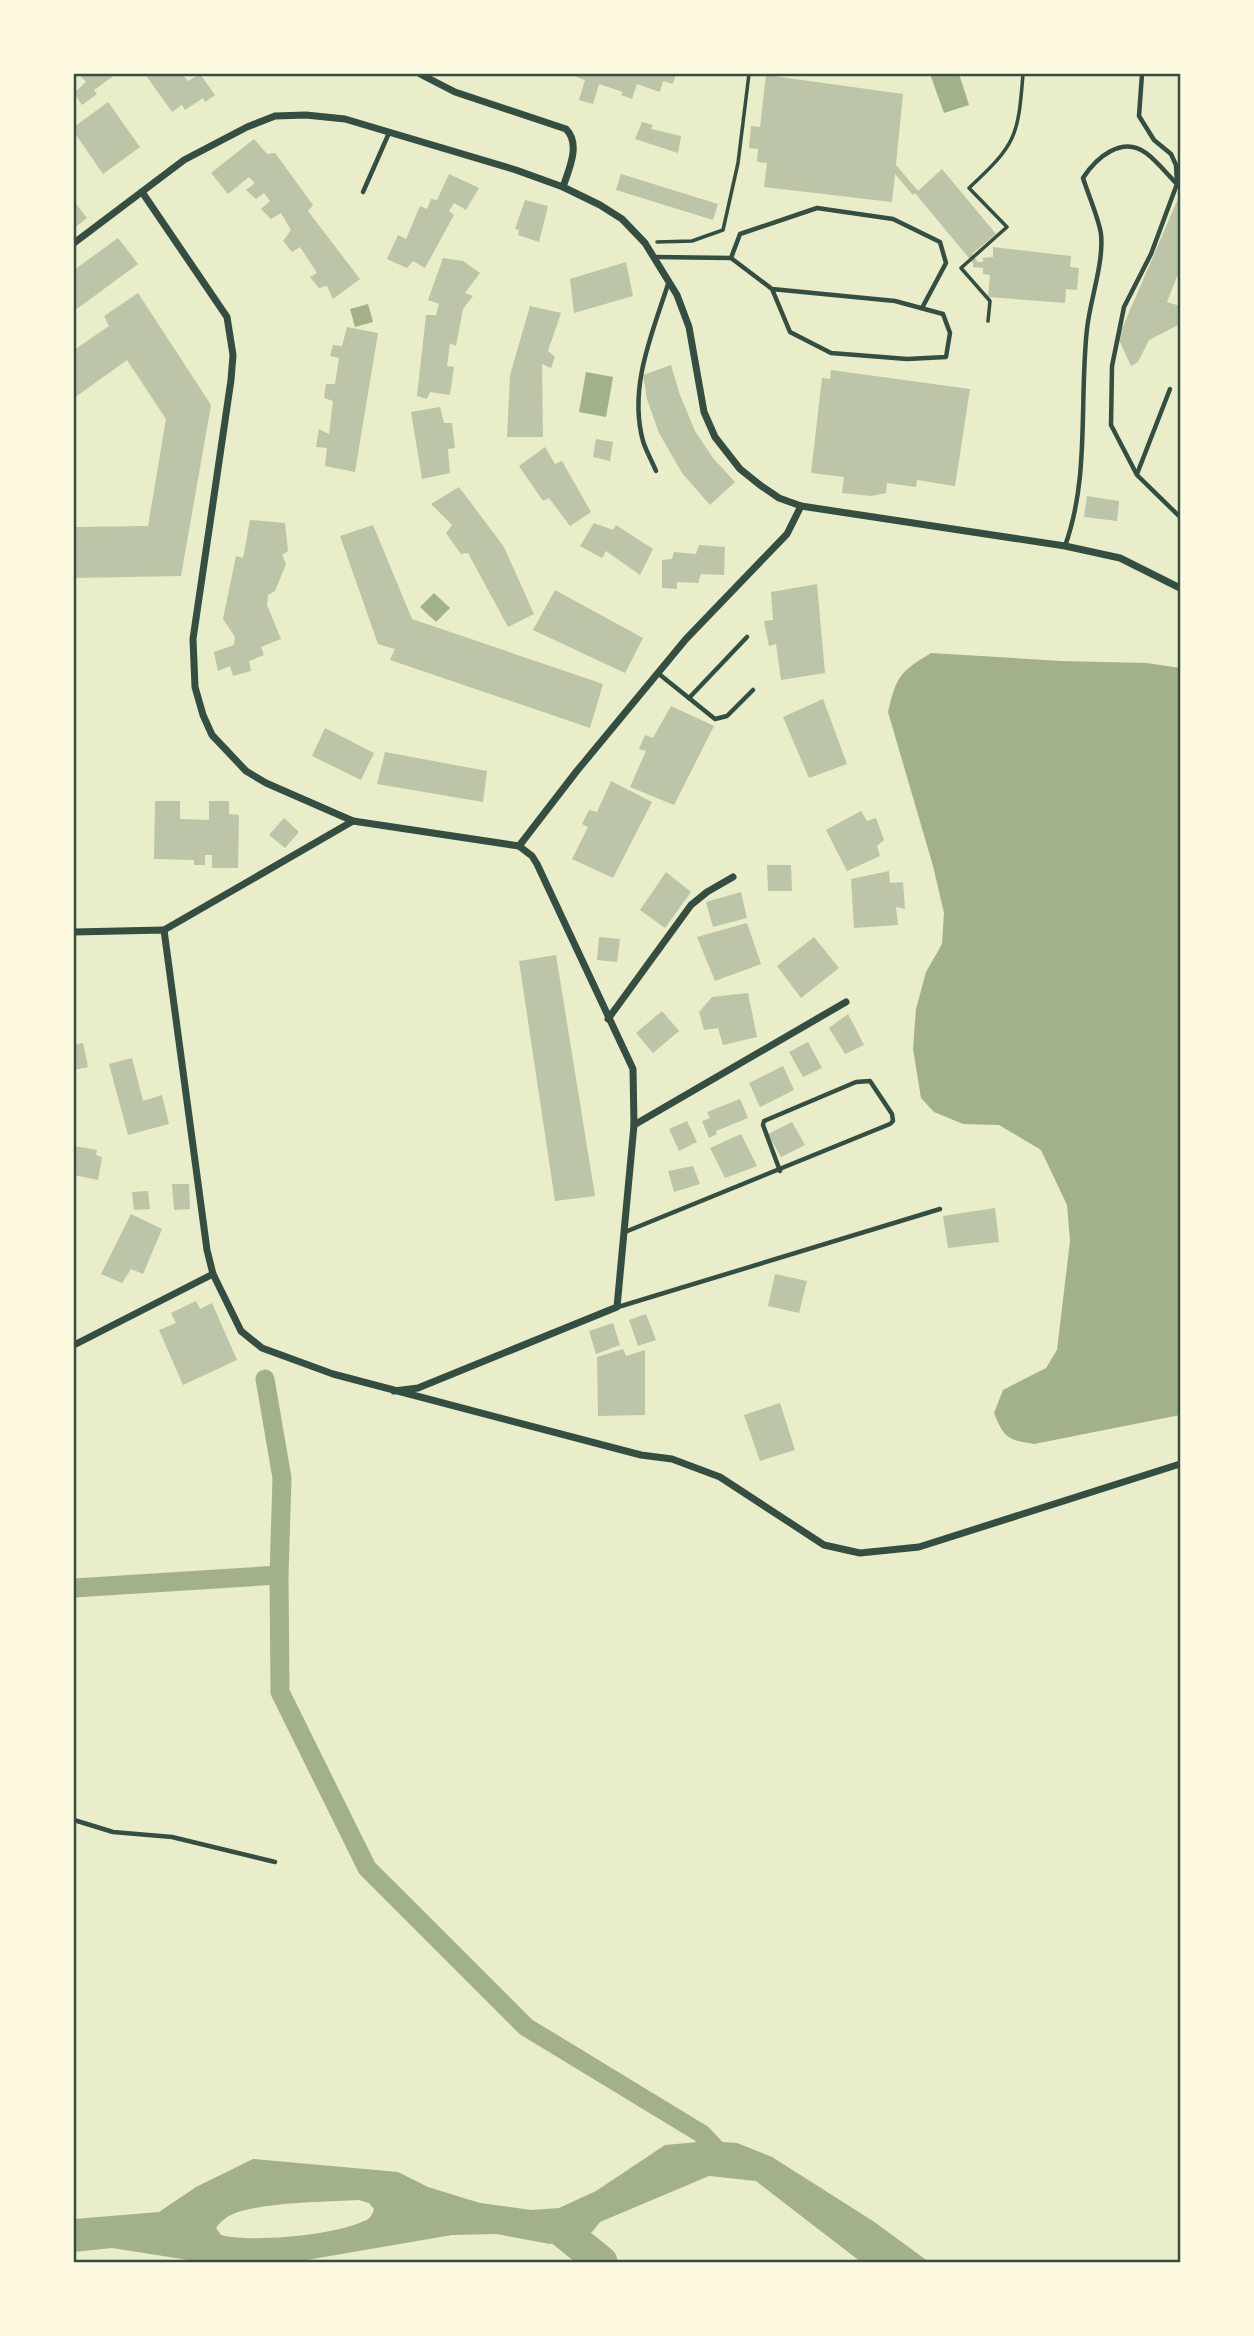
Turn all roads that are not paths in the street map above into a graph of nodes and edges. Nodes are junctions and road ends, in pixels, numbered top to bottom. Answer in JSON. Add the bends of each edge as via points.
{"nodes":[{"id":1,"x":420,"y":74,"type":"edge"},
{"id":2,"x":1142,"y":74,"type":"edge"},
{"id":3,"x":390,"y":132,"type":"junction"},
{"id":4,"x":1177,"y":184,"type":"junction"},
{"id":5,"x":564,"y":187,"type":"junction"},
{"id":6,"x":142,"y":192,"type":"junction"},
{"id":7,"x":363,"y":192,"type":"dead end"},
{"id":8,"x":74,"y":243,"type":"edge"},
{"id":9,"x":655,"y":257,"type":"junction"},
{"id":10,"x":731,"y":258,"type":"junction"},
{"id":11,"x":669,"y":280,"type":"junction"},
{"id":12,"x":772,"y":289,"type":"junction"},
{"id":13,"x":922,"y":308,"type":"junction"},
{"id":14,"x":1170,"y":389,"type":"dead end"},
{"id":15,"x":656,"y":471,"type":"dead end"},
{"id":16,"x":1137,"y":475,"type":"junction"},
{"id":17,"x":801,"y":506,"type":"junction"},
{"id":18,"x":1181,"y":517,"type":"edge"},
{"id":19,"x":1065,"y":546,"type":"junction"},
{"id":20,"x":1181,"y":588,"type":"edge"},
{"id":21,"x":747,"y":637,"type":"dead end"},
{"id":22,"x":659,"y":674,"type":"junction"},
{"id":23,"x":753,"y":690,"type":"dead end"},
{"id":24,"x":689,"y":698,"type":"junction"},
{"id":25,"x":353,"y":821,"type":"junction"},
{"id":26,"x":519,"y":846,"type":"junction"},
{"id":27,"x":733,"y":877,"type":"dead end"},
{"id":28,"x":164,"y":930,"type":"junction"},
{"id":29,"x":74,"y":932,"type":"edge"},
{"id":30,"x":846,"y":1002,"type":"dead end"},
{"id":31,"x":608,"y":1019,"type":"junction"},
{"id":32,"x":634,"y":1125,"type":"junction"},
{"id":33,"x":779,"y":1171,"type":"junction"},
{"id":34,"x":940,"y":1209,"type":"dead end"},
{"id":35,"x":625,"y":1232,"type":"junction"},
{"id":36,"x":213,"y":1274,"type":"junction"},
{"id":37,"x":617,"y":1307,"type":"junction"},
{"id":38,"x":74,"y":1345,"type":"edge"},
{"id":39,"x":394,"y":1391,"type":"junction"},
{"id":40,"x":1181,"y":1464,"type":"edge"},
{"id":41,"x":74,"y":1820,"type":"edge"},
{"id":42,"x":275,"y":1862,"type":"dead end"}],
"edges":[{"from":1,"to":5,"type":"street","via":[[455,92],[566,129],[572,135],[573,152]]},
{"from":2,"to":4,"type":"lane","via":[[1139,116],[1154,140],[1171,154]]},
{"from":3,"to":5,"type":"street"},
{"from":3,"to":6,"type":"street","via":[[345,119],[275,116],[184,160]]},
{"from":3,"to":7,"type":"lane"},
{"from":4,"to":16,"type":"lane","via":[[1152,254],[1125,307],[1112,366],[1111,425]]},
{"from":4,"to":19,"type":"lane","via":[[1144,151],[1125,146],[1092,164],[1083,178],[1101,233],[1087,330],[1073,524]]},
{"from":5,"to":9,"type":"street","via":[[622,219]]},
{"from":6,"to":8,"type":"street"},
{"from":6,"to":25,"type":"street","via":[[223,309],[231,331],[231,380],[193,639],[195,687],[203,715],[212,734],[246,771]]},
{"from":9,"to":10,"type":"lane"},
{"from":9,"to":11,"type":"street"},
{"from":10,"to":12,"type":"lane"},
{"from":10,"to":13,"type":"lane","via":[[740,234],[817,208],[893,219],[940,242],[946,263]]},
{"from":11,"to":15,"type":"lane","via":[[640,376],[638,404],[643,440]]},
{"from":11,"to":17,"type":"street","via":[[689,327],[704,412],[715,436],[750,477],[779,498]]},
{"from":12,"to":13,"type":"lane","via":[[895,301]]},
{"from":12,"to":13,"type":"lane","via":[[790,332],[831,353],[946,357],[950,333],[943,314]]},
{"from":14,"to":16,"type":"lane"},
{"from":16,"to":18,"type":"lane"},
{"from":17,"to":19,"type":"street"},
{"from":17,"to":22,"type":"street","via":[[787,534],[686,639]]},
{"from":19,"to":20,"type":"street","via":[[1120,558]]},
{"from":21,"to":24,"type":"lane"},
{"from":22,"to":24,"type":"lane"},
{"from":22,"to":26,"type":"street"},
{"from":23,"to":24,"type":"lane","via":[[720,719]]},
{"from":25,"to":26,"type":"street"},
{"from":25,"to":28,"type":"street"},
{"from":26,"to":31,"type":"street","via":[[537,864]]},
{"from":27,"to":31,"type":"street","via":[[691,905]]},
{"from":28,"to":29,"type":"street"},
{"from":28,"to":36,"type":"street"},
{"from":30,"to":32,"type":"street"},
{"from":31,"to":32,"type":"street","via":[[633,1069]]},
{"from":32,"to":35,"type":"street"},
{"from":33,"to":33,"type":"lane","via":[[890,1124],[892,1114],[870,1081],[856,1082],[764,1121]]},
{"from":33,"to":35,"type":"lane"},
{"from":34,"to":37,"type":"lane"},
{"from":35,"to":37,"type":"street"},
{"from":36,"to":38,"type":"street"},
{"from":36,"to":39,"type":"street","via":[[241,1331],[262,1348]]},
{"from":37,"to":39,"type":"street","via":[[418,1388]]},
{"from":39,"to":40,"type":"street","via":[[672,1459],[720,1477],[824,1545],[860,1553],[919,1547]]},
{"from":41,"to":42,"type":"lane","via":[[113,1832],[172,1837]]}]}
